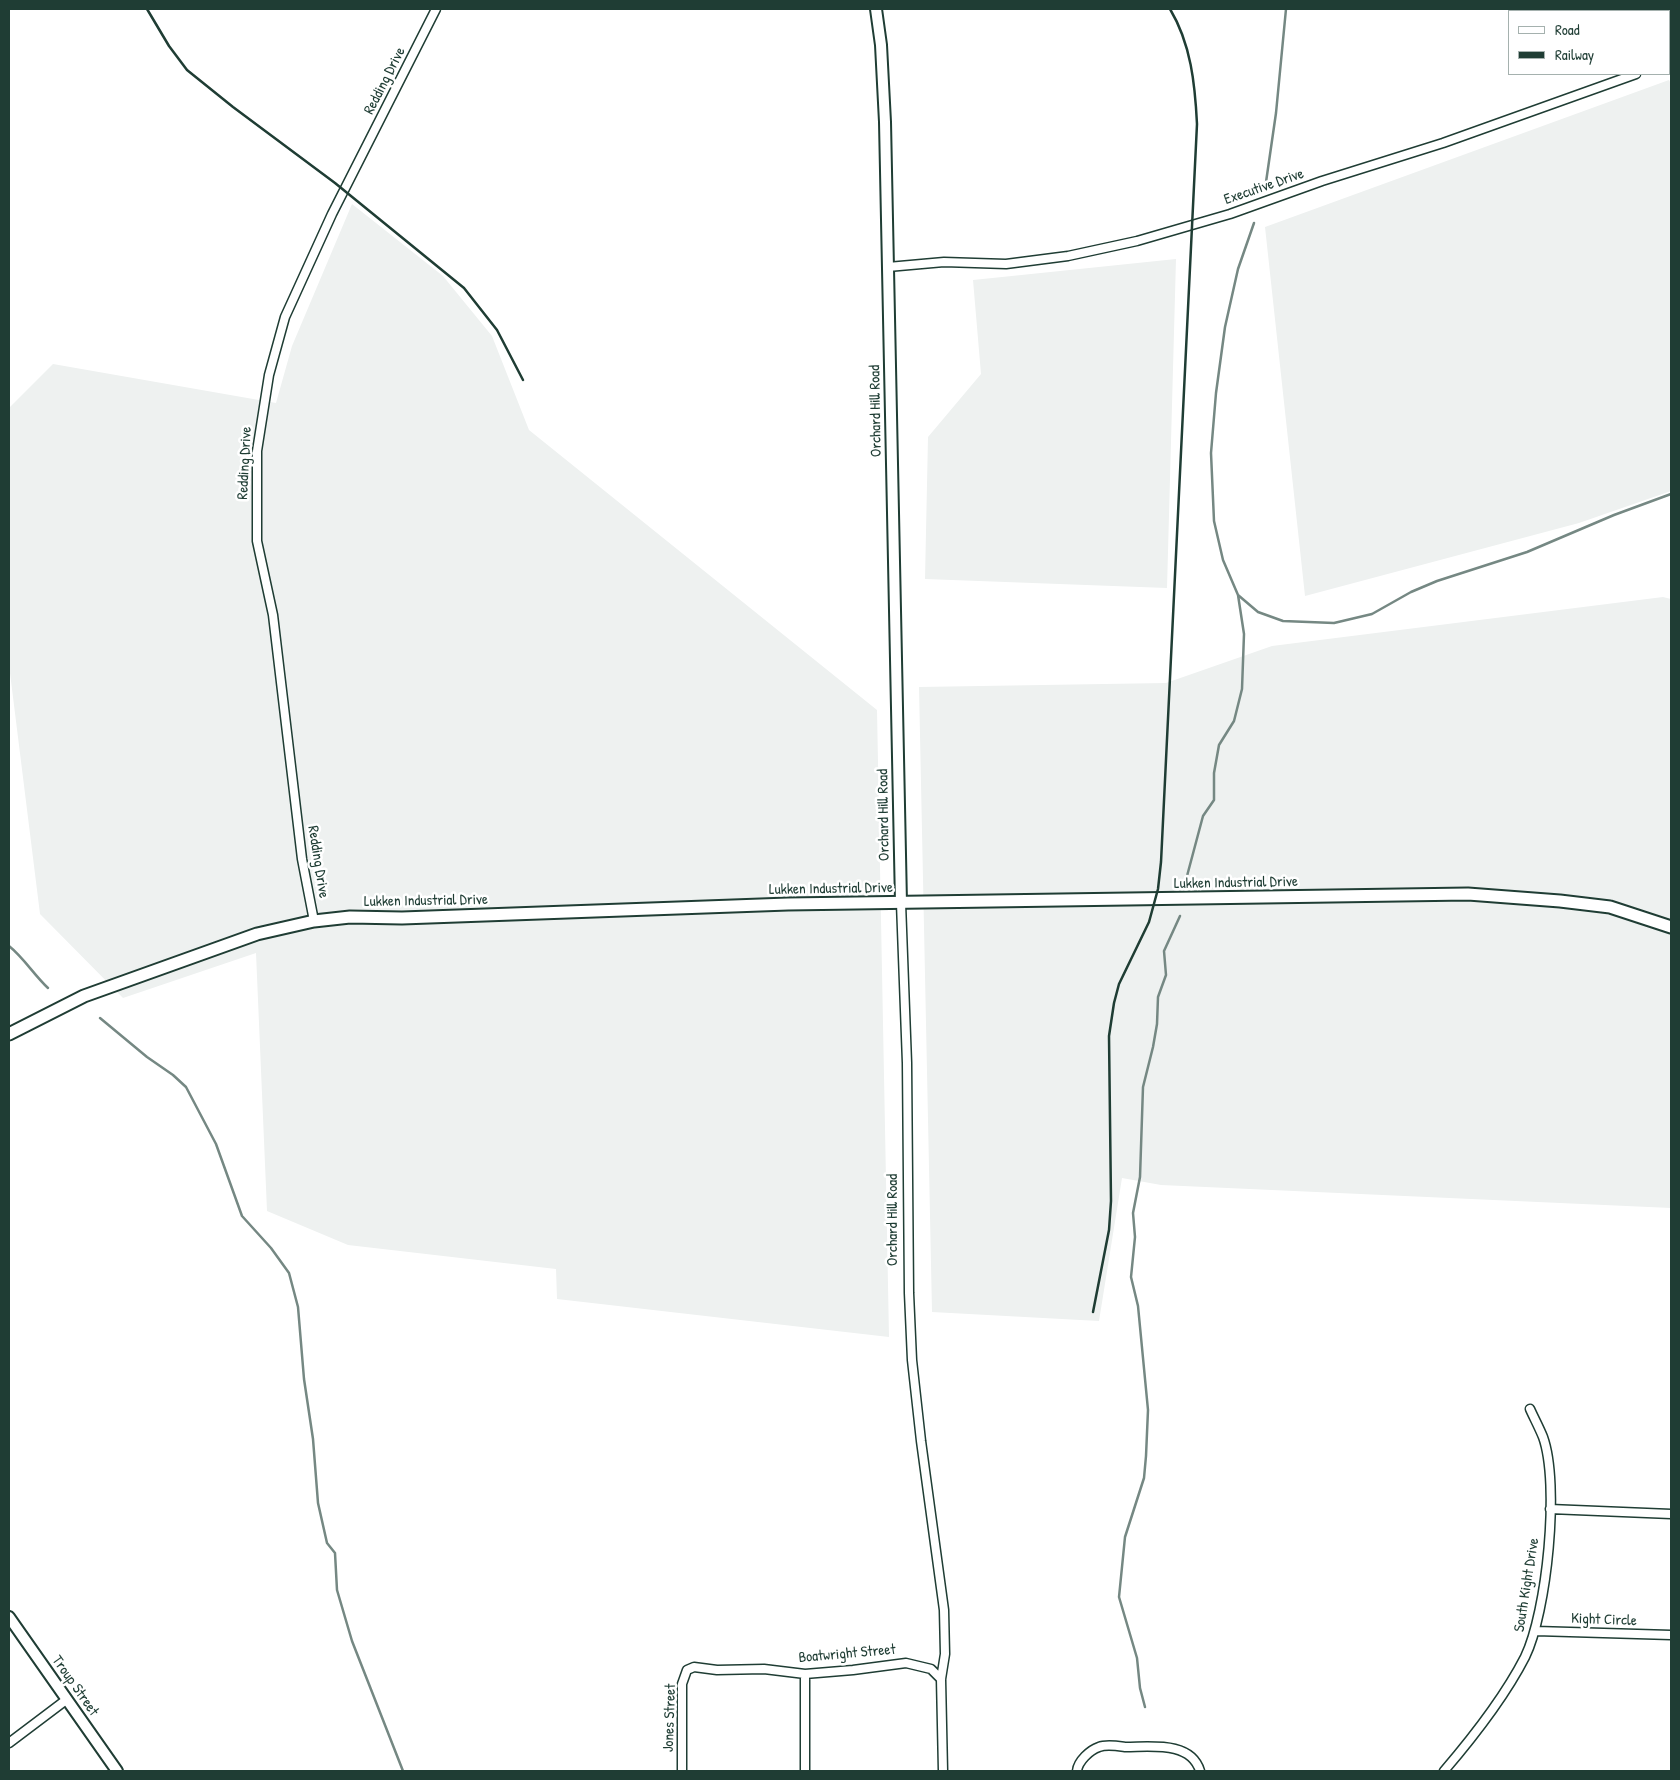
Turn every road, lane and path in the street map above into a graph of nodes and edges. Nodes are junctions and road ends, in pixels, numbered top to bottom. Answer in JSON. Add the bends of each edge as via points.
{"nodes":[{"id":1,"x":436,"y":9,"type":"edge"},
{"id":2,"x":876,"y":9,"type":"edge"},
{"id":3,"x":1633,"y":75,"type":"edge"},
{"id":4,"x":888,"y":267,"type":"junction"},
{"id":5,"x":901,"y":903,"type":"junction"},
{"id":6,"x":314,"y":922,"type":"junction"},
{"id":7,"x":1671,"y":927,"type":"edge"},
{"id":8,"x":10,"y":1031,"type":"edge"},
{"id":9,"x":1530,"y":1409,"type":"dead end"},
{"id":10,"x":1550,"y":1508,"type":"junction"},
{"id":11,"x":1671,"y":1514,"type":"edge"},
{"id":12,"x":9,"y":1617,"type":"edge"},
{"id":13,"x":1536,"y":1632,"type":"junction"},
{"id":14,"x":1671,"y":1635,"type":"edge"},
{"id":15,"x":750,"y":1669,"type":"joint"},
{"id":16,"x":806,"y":1674,"type":"junction"},
{"id":17,"x":941,"y":1679,"type":"junction"},
{"id":18,"x":66,"y":1700,"type":"junction"},
{"id":19,"x":9,"y":1743,"type":"edge"},
{"id":20,"x":117,"y":1771,"type":"edge"},
{"id":21,"x":682,"y":1771,"type":"edge"},
{"id":22,"x":805,"y":1771,"type":"edge"},
{"id":23,"x":943,"y":1771,"type":"edge"},
{"id":24,"x":1077,"y":1771,"type":"edge"},
{"id":25,"x":1200,"y":1771,"type":"edge"},
{"id":26,"x":1444,"y":1771,"type":"edge"}],
"edges":[{"from":1,"to":6,"type":"street","name":"Redding Drive","via":[[332,214],[285,316],[269,375],[257,451],[257,541],[272,615],[302,859]]},
{"from":2,"to":4,"type":"street","name":"Orchard Hill Road","via":[[881,45]]},
{"from":3,"to":4,"type":"street","name":"Executive Drive","via":[[1443,143],[1230,214],[1137,241],[1068,256],[1006,264],[944,262]]},
{"from":4,"to":5,"type":"street","name":"Orchard Hill Road"},
{"from":5,"to":6,"type":"main road","name":"Lukken Industrial Drive","via":[[350,918]]},
{"from":5,"to":7,"type":"main road","name":"Lukken Industrial Drive","via":[[1468,894],[1610,907]]},
{"from":5,"to":17,"type":"street","name":"Orchard Hill Road","via":[[912,1360],[944,1610],[945,1654]]},
{"from":6,"to":8,"type":"main road","name":"Lukken Industrial Drive","via":[[257,934],[84,996]]},
{"from":9,"to":10,"type":"street","name":"South Kight Drive","via":[[1543,1438],[1550,1476]]},
{"from":10,"to":11,"type":"street"},
{"from":10,"to":13,"type":"street","name":"South Kight Drive"},
{"from":12,"to":18,"type":"street","name":"Troup Street"},
{"from":13,"to":14,"type":"street","name":"Kight Circle"},
{"from":13,"to":26,"type":"street","name":"South Kight Drive","via":[[1499,1701]]},
{"from":15,"to":16,"type":"street","name":"Boatwright Street"},
{"from":15,"to":21,"type":"street","name":"Jones Street","via":[[694,1667],[687,1670],[682,1684]]},
{"from":16,"to":17,"type":"street","name":"Boatwright Street","via":[[906,1663],[931,1670]]},
{"from":16,"to":22,"type":"street"},
{"from":17,"to":23,"type":"street","name":"Orchard Hill Road"},
{"from":18,"to":19,"type":"street"},
{"from":18,"to":20,"type":"street","name":"Troup Street"},
{"from":24,"to":25,"type":"street","via":[[1086,1756],[1100,1746],[1181,1750],[1191,1756]]}]}
